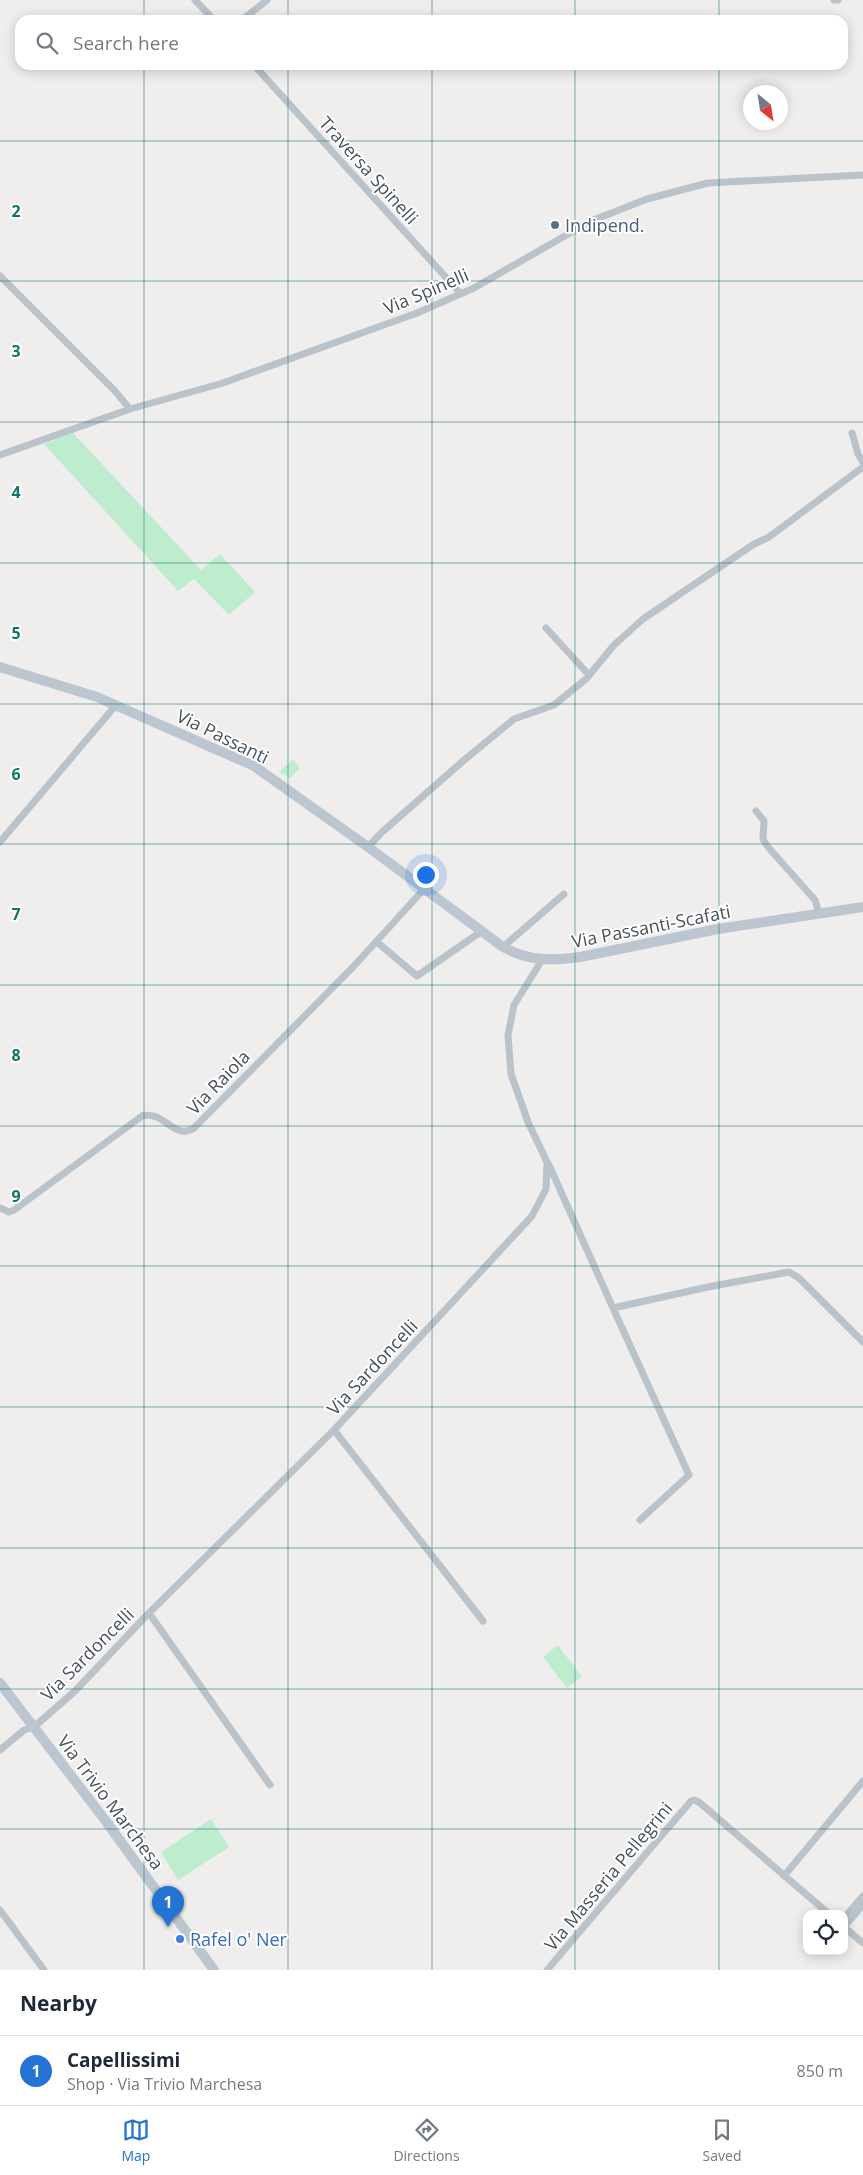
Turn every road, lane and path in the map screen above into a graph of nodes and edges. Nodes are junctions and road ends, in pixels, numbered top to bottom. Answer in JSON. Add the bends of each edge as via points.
{"nodes":[{"id":1,"x":196,"y":0,"type":"edge"},
{"id":2,"x":267,"y":0,"type":"edge"},
{"id":3,"x":834,"y":0,"type":"edge"},
{"id":4,"x":838,"y":0,"type":"edge"},
{"id":5,"x":210,"y":15,"type":"edge"},
{"id":6,"x":248,"y":15,"type":"edge"},
{"id":7,"x":259,"y":70,"type":"edge"},
{"id":8,"x":863,"y":175,"type":"edge"},
{"id":9,"x":0,"y":276,"type":"edge"},
{"id":10,"x":461,"y":294,"type":"junction"},
{"id":11,"x":130,"y":409,"type":"junction"},
{"id":12,"x":852,"y":433,"type":"dead end"},
{"id":13,"x":0,"y":455,"type":"edge"},
{"id":14,"x":863,"y":462,"type":"edge"},
{"id":15,"x":863,"y":467,"type":"edge"},
{"id":16,"x":546,"y":628,"type":"dead end"},
{"id":17,"x":0,"y":667,"type":"edge"},
{"id":18,"x":589,"y":675,"type":"junction"},
{"id":19,"x":116,"y":705,"type":"junction"},
{"id":20,"x":756,"y":811,"type":"dead end"},
{"id":21,"x":0,"y":842,"type":"edge"},
{"id":22,"x":368,"y":847,"type":"junction"},
{"id":23,"x":425,"y":888,"type":"junction"},
{"id":24,"x":564,"y":894,"type":"dead end"},
{"id":25,"x":863,"y":907,"type":"edge"},
{"id":26,"x":458,"y":913,"type":"joint"},
{"id":27,"x":819,"y":913,"type":"junction"},
{"id":28,"x":482,"y":931,"type":"junction"},
{"id":29,"x":377,"y":942,"type":"junction"},
{"id":30,"x":504,"y":947,"type":"junction"},
{"id":31,"x":542,"y":960,"type":"junction"},
{"id":32,"x":547,"y":1162,"type":"junction"},
{"id":33,"x":0,"y":1208,"type":"edge"},
{"id":34,"x":613,"y":1308,"type":"junction"},
{"id":35,"x":863,"y":1342,"type":"edge"},
{"id":36,"x":334,"y":1430,"type":"junction"},
{"id":37,"x":640,"y":1520,"type":"dead end"},
{"id":38,"x":149,"y":1613,"type":"junction"},
{"id":39,"x":483,"y":1621,"type":"dead end"},
{"id":40,"x":0,"y":1683,"type":"edge"},
{"id":41,"x":34,"y":1727,"type":"junction"},
{"id":42,"x":0,"y":1750,"type":"edge"},
{"id":43,"x":863,"y":1781,"type":"edge"},
{"id":44,"x":270,"y":1784,"type":"dead end"},
{"id":45,"x":784,"y":1876,"type":"junction"},
{"id":46,"x":863,"y":1896,"type":"edge"},
{"id":47,"x":863,"y":1905,"type":"edge"},
{"id":48,"x":0,"y":1910,"type":"edge"},
{"id":49,"x":823,"y":1910,"type":"edge"},
{"id":50,"x":848,"y":1913,"type":"edge"},
{"id":51,"x":848,"y":1922,"type":"edge"},
{"id":52,"x":848,"y":1930,"type":"edge"},
{"id":53,"x":863,"y":1943,"type":"edge"},
{"id":54,"x":44,"y":1970,"type":"edge"},
{"id":55,"x":214,"y":1970,"type":"edge"},
{"id":56,"x":547,"y":1970,"type":"edge"}],
"edges":[{"from":1,"to":5,"type":"street"},
{"from":2,"to":6,"type":"street"},
{"from":3,"to":4,"type":"street"},
{"from":7,"to":10,"type":"street","name":"Traversa Spinelli"},
{"from":8,"to":10,"type":"street","name":"Via Spinelli","via":[[708,184],[647,199],[591,221]]},
{"from":9,"to":11,"type":"street"},
{"from":10,"to":11,"type":"street","name":"Via Spinelli","via":[[223,383]]},
{"from":11,"to":13,"type":"street","name":"Via Spinelli"},
{"from":12,"to":14,"type":"street"},
{"from":15,"to":18,"type":"street","via":[[769,537],[643,619],[614,645]]},
{"from":16,"to":18,"type":"street"},
{"from":17,"to":19,"type":"street","name":"Via Passanti"},
{"from":18,"to":22,"type":"street","via":[[554,705],[514,719],[380,833]]},
{"from":19,"to":21,"type":"street"},
{"from":19,"to":22,"type":"street","name":"Via Passanti","via":[[254,766]]},
{"from":20,"to":27,"type":"street","via":[[764,821],[763,839],[815,900]]},
{"from":22,"to":23,"type":"street","name":"Via Passanti"},
{"from":23,"to":26,"type":"street","name":"Via Passanti"},
{"from":23,"to":29,"type":"street","name":"Via Raiola"},
{"from":24,"to":30,"type":"street"},
{"from":25,"to":27,"type":"street","name":"Via Passanti-Scafati"},
{"from":26,"to":28,"type":"street","name":"Via Passanti-Scafati"},
{"from":27,"to":31,"type":"street","name":"Via Passanti-Scafati","via":[[718,929],[580,957]]},
{"from":28,"to":29,"type":"street","via":[[417,976]]},
{"from":28,"to":30,"type":"street","name":"Via Passanti-Scafati"},
{"from":29,"to":33,"type":"street","name":"Via Raiola","via":[[194,1128],[180,1132],[156,1115],[142,1116],[14,1210],[9,1212]]},
{"from":30,"to":31,"type":"street","name":"Via Passanti-Scafati","via":[[516,954]]},
{"from":31,"to":32,"type":"street","name":"Via Sardoncelli","via":[[514,1005],[508,1034],[511,1074]]},
{"from":32,"to":34,"type":"street"},
{"from":32,"to":36,"type":"street","name":"Via Sardoncelli","via":[[546,1189],[532,1216]]},
{"from":34,"to":35,"type":"street","via":[[789,1272],[799,1278]]},
{"from":34,"to":37,"type":"street","via":[[689,1475]]},
{"from":36,"to":38,"type":"street","name":"Via Sardoncelli"},
{"from":36,"to":39,"type":"street"},
{"from":38,"to":41,"type":"street","name":"Via Sardoncelli","via":[[75,1691]]},
{"from":38,"to":44,"type":"street"},
{"from":40,"to":41,"type":"street","name":"Via Trivio Marchesa"},
{"from":41,"to":42,"type":"street","name":"Via Sardoncelli","via":[[24,1730]]},
{"from":41,"to":55,"type":"street","name":"Via Trivio Marchesa"},
{"from":43,"to":45,"type":"street"},
{"from":45,"to":49,"type":"street","name":"Via Masseria Pellegrini"},
{"from":45,"to":56,"type":"street","name":"Via Masseria Pellegrini","via":[[699,1802],[692,1800]]},
{"from":46,"to":50,"type":"street"},
{"from":47,"to":51,"type":"street"},
{"from":48,"to":54,"type":"street"},
{"from":52,"to":53,"type":"street"}]}
